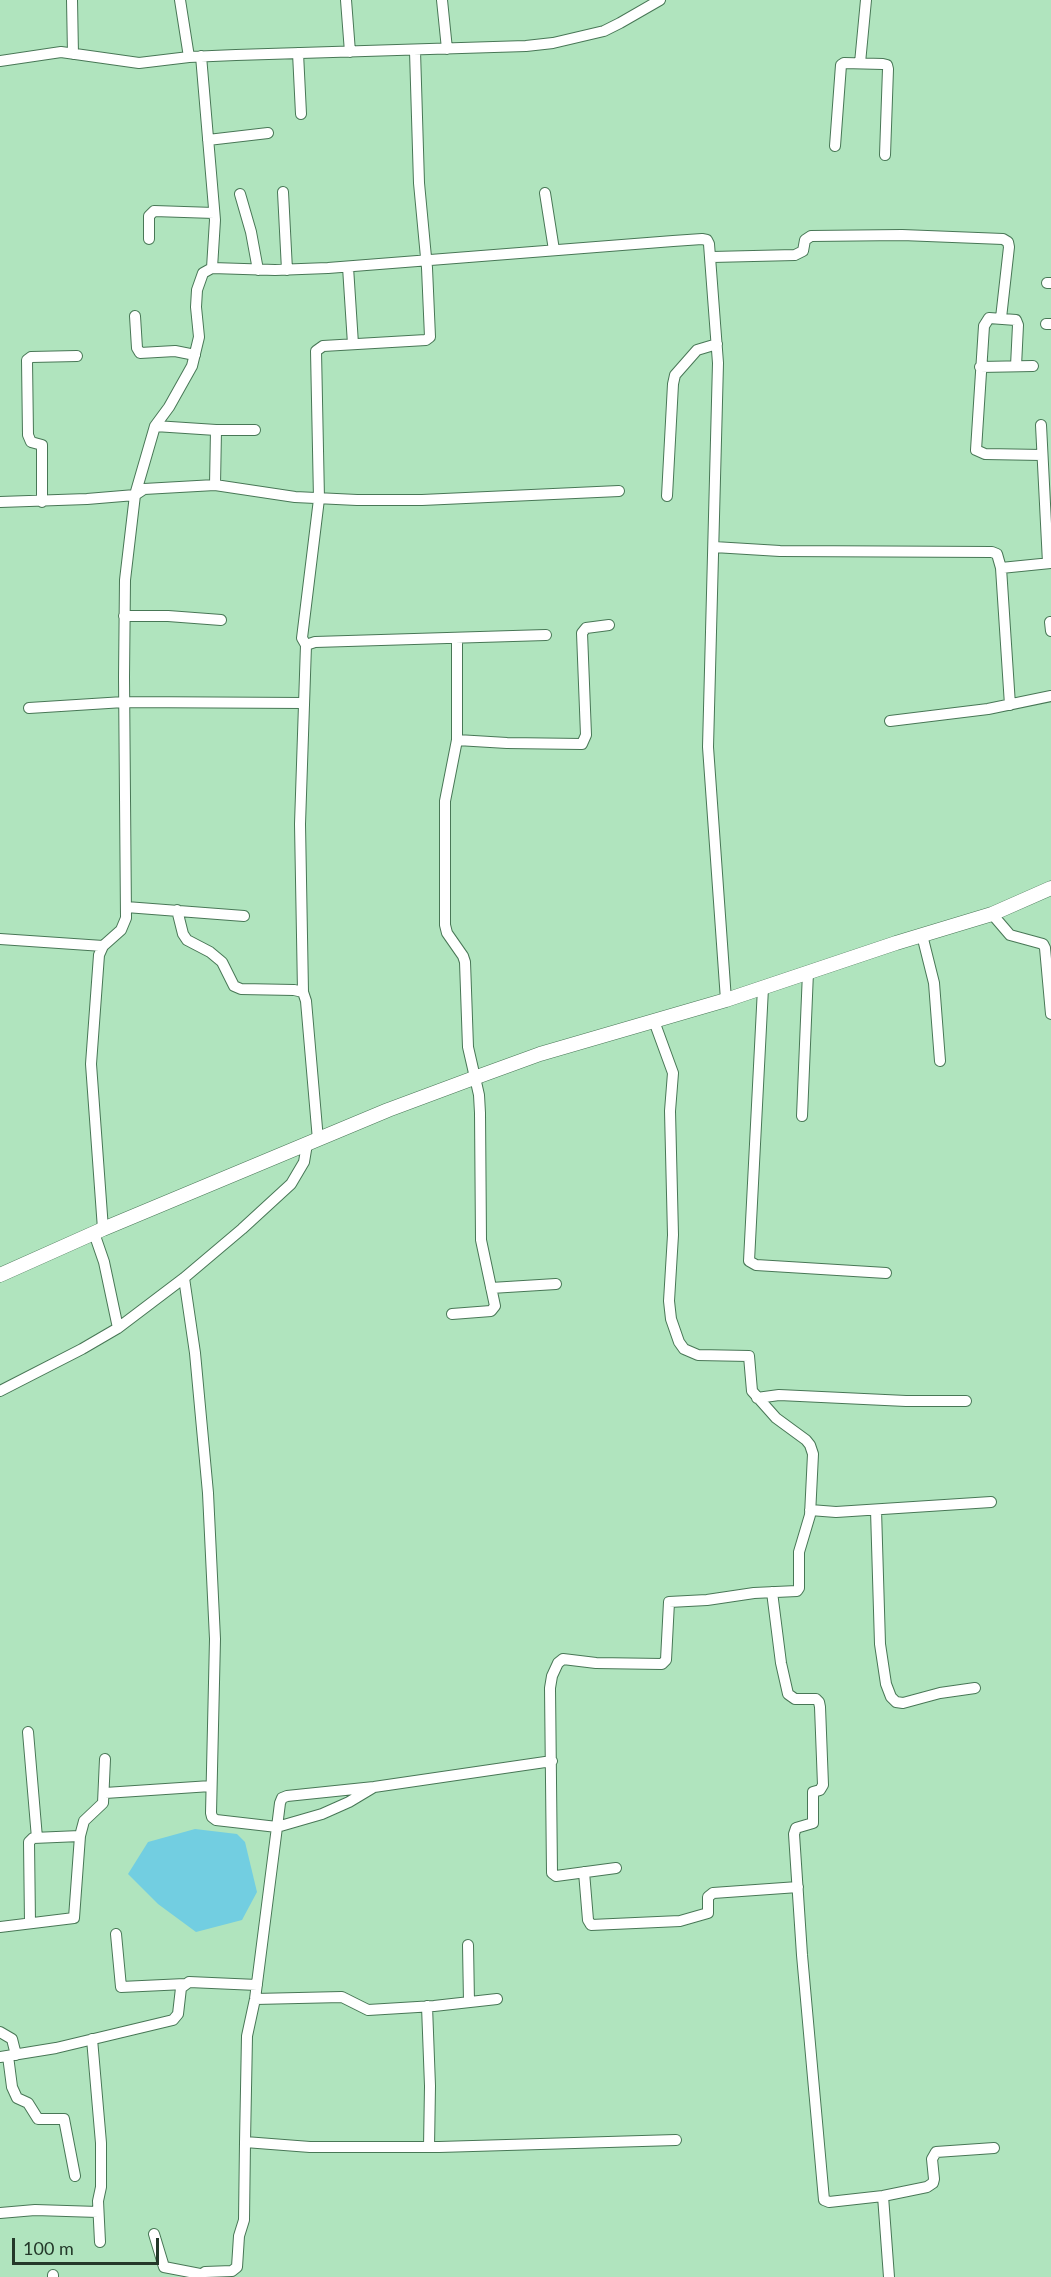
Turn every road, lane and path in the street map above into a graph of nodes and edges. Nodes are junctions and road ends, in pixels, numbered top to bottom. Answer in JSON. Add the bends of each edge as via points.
{"nodes":[{"id":1,"x":72,"y":0,"type":"edge"},
{"id":2,"x":180,"y":0,"type":"edge"},
{"id":3,"x":345,"y":0,"type":"edge"},
{"id":4,"x":442,"y":0,"type":"edge"},
{"id":5,"x":660,"y":0,"type":"edge"},
{"id":6,"x":866,"y":0,"type":"edge"},
{"id":7,"x":447,"y":49,"type":"junction"},
{"id":8,"x":415,"y":51,"type":"junction"},
{"id":9,"x":350,"y":52,"type":"junction"},
{"id":10,"x":298,"y":53,"type":"junction"},
{"id":11,"x":73,"y":54,"type":"junction"},
{"id":12,"x":195,"y":57,"type":"junction"},
{"id":13,"x":0,"y":61,"type":"edge"},
{"id":14,"x":860,"y":63,"type":"junction"},
{"id":15,"x":301,"y":114,"type":"dead end"},
{"id":16,"x":268,"y":133,"type":"dead end"},
{"id":17,"x":208,"y":140,"type":"junction"},
{"id":18,"x":835,"y":146,"type":"dead end"},
{"id":19,"x":885,"y":156,"type":"dead end"},
{"id":20,"x":283,"y":192,"type":"dead end"},
{"id":21,"x":545,"y":193,"type":"dead end"},
{"id":22,"x":240,"y":194,"type":"dead end"},
{"id":23,"x":214,"y":213,"type":"junction"},
{"id":24,"x":149,"y":239,"type":"dead end"},
{"id":25,"x":554,"y":250,"type":"junction"},
{"id":26,"x":711,"y":256,"type":"junction"},
{"id":27,"x":426,"y":260,"type":"junction"},
{"id":28,"x":348,"y":267,"type":"junction"},
{"id":29,"x":212,"y":268,"type":"junction"},
{"id":30,"x":258,"y":270,"type":"junction"},
{"id":31,"x":287,"y":270,"type":"junction"},
{"id":32,"x":135,"y":316,"type":"dead end"},
{"id":33,"x":1001,"y":318,"type":"junction"},
{"id":34,"x":353,"y":344,"type":"junction"},
{"id":35,"x":717,"y":344,"type":"junction"},
{"id":36,"x":195,"y":355,"type":"junction"},
{"id":37,"x":77,"y":356,"type":"dead end"},
{"id":38,"x":1016,"y":366,"type":"junction"},
{"id":39,"x":1033,"y":366,"type":"dead end"},
{"id":40,"x":980,"y":367,"type":"junction"},
{"id":41,"x":1041,"y":425,"type":"dead end"},
{"id":42,"x":155,"y":426,"type":"junction"},
{"id":43,"x":216,"y":430,"type":"junction"},
{"id":44,"x":255,"y":430,"type":"dead end"},
{"id":45,"x":1042,"y":454,"type":"junction"},
{"id":46,"x":215,"y":485,"type":"junction"},
{"id":47,"x":618,"y":491,"type":"dead end"},
{"id":48,"x":135,"y":495,"type":"junction"},
{"id":49,"x":667,"y":496,"type":"dead end"},
{"id":50,"x":319,"y":499,"type":"junction"},
{"id":51,"x":0,"y":502,"type":"edge"},
{"id":52,"x":42,"y":502,"type":"junction"},
{"id":53,"x":714,"y":547,"type":"junction"},
{"id":54,"x":1049,"y":563,"type":"edge"},
{"id":55,"x":1001,"y":567,"type":"junction"},
{"id":56,"x":124,"y":616,"type":"junction"},
{"id":57,"x":221,"y":620,"type":"dead end"},
{"id":58,"x":609,"y":626,"type":"dead end"},
{"id":59,"x":546,"y":635,"type":"dead end"},
{"id":60,"x":457,"y":638,"type":"junction"},
{"id":61,"x":306,"y":645,"type":"junction"},
{"id":62,"x":1051,"y":696,"type":"edge"},
{"id":63,"x":124,"y":702,"type":"junction"},
{"id":64,"x":304,"y":703,"type":"junction"},
{"id":65,"x":1010,"y":705,"type":"junction"},
{"id":66,"x":29,"y":708,"type":"dead end"},
{"id":67,"x":890,"y":721,"type":"dead end"},
{"id":68,"x":457,"y":740,"type":"junction"},
{"id":69,"x":1051,"y":888,"type":"edge"},
{"id":70,"x":126,"y":907,"type":"junction"},
{"id":71,"x":177,"y":910,"type":"junction"},
{"id":72,"x":992,"y":914,"type":"junction"},
{"id":73,"x":244,"y":916,"type":"dead end"},
{"id":74,"x":922,"y":935,"type":"junction"},
{"id":75,"x":0,"y":939,"type":"edge"},
{"id":76,"x":103,"y":946,"type":"junction"},
{"id":77,"x":808,"y":972,"type":"junction"},
{"id":78,"x":763,"y":987,"type":"junction"},
{"id":79,"x":303,"y":992,"type":"junction"},
{"id":80,"x":726,"y":1000,"type":"junction"},
{"id":81,"x":1051,"y":1014,"type":"edge"},
{"id":82,"x":654,"y":1021,"type":"junction"},
{"id":83,"x":940,"y":1061,"type":"dead end"},
{"id":84,"x":474,"y":1078,"type":"junction"},
{"id":85,"x":802,"y":1116,"type":"dead end"},
{"id":86,"x":312,"y":1142,"type":"junction"},
{"id":87,"x":98,"y":1231,"type":"junction"},
{"id":88,"x":886,"y":1272,"type":"dead end"},
{"id":89,"x":0,"y":1275,"type":"edge"},
{"id":90,"x":184,"y":1278,"type":"junction"},
{"id":91,"x":556,"y":1284,"type":"dead end"},
{"id":92,"x":491,"y":1288,"type":"junction"},
{"id":93,"x":452,"y":1314,"type":"dead end"},
{"id":94,"x":118,"y":1328,"type":"junction"},
{"id":95,"x":0,"y":1391,"type":"edge"},
{"id":96,"x":757,"y":1398,"type":"junction"},
{"id":97,"x":966,"y":1401,"type":"dead end"},
{"id":98,"x":992,"y":1502,"type":"dead end"},
{"id":99,"x":810,"y":1510,"type":"junction"},
{"id":100,"x":876,"y":1510,"type":"junction"},
{"id":101,"x":771,"y":1592,"type":"junction"},
{"id":102,"x":975,"y":1688,"type":"dead end"},
{"id":103,"x":28,"y":1732,"type":"dead end"},
{"id":104,"x":105,"y":1758,"type":"dead end"},
{"id":105,"x":552,"y":1761,"type":"junction"},
{"id":106,"x":211,"y":1786,"type":"junction"},
{"id":107,"x":374,"y":1787,"type":"junction"},
{"id":108,"x":105,"y":1793,"type":"junction"},
{"id":109,"x":277,"y":1827,"type":"junction"},
{"id":110,"x":80,"y":1836,"type":"junction"},
{"id":111,"x":37,"y":1838,"type":"junction"},
{"id":112,"x":616,"y":1868,"type":"dead end"},
{"id":113,"x":584,"y":1872,"type":"junction"},
{"id":114,"x":798,"y":1887,"type":"junction"},
{"id":115,"x":30,"y":1923,"type":"junction"},
{"id":116,"x":0,"y":1927,"type":"edge"},
{"id":117,"x":116,"y":1934,"type":"dead end"},
{"id":118,"x":468,"y":1945,"type":"dead end"},
{"id":119,"x":185,"y":1984,"type":"junction"},
{"id":120,"x":256,"y":1985,"type":"junction"},
{"id":121,"x":255,"y":1999,"type":"junction"},
{"id":122,"x":497,"y":1999,"type":"dead end"},
{"id":123,"x":469,"y":2002,"type":"junction"},
{"id":124,"x":427,"y":2006,"type":"junction"},
{"id":125,"x":0,"y":2032,"type":"edge"},
{"id":126,"x":92,"y":2039,"type":"junction"},
{"id":127,"x":8,"y":2056,"type":"edge"},
{"id":128,"x":676,"y":2140,"type":"dead end"},
{"id":129,"x":245,"y":2142,"type":"junction"},
{"id":130,"x":429,"y":2147,"type":"junction"},
{"id":131,"x":994,"y":2148,"type":"dead end"},
{"id":132,"x":75,"y":2176,"type":"dead end"},
{"id":133,"x":883,"y":2196,"type":"junction"},
{"id":134,"x":98,"y":2212,"type":"junction"},
{"id":135,"x":0,"y":2213,"type":"edge"},
{"id":136,"x":154,"y":2234,"type":"dead end"},
{"id":137,"x":100,"y":2242,"type":"dead end"},
{"id":138,"x":199,"y":2276,"type":"edge"},
{"id":139,"x":889,"y":2277,"type":"edge"}],
"edges":[{"from":1,"to":11,"type":"street"},
{"from":2,"to":12,"type":"street"},
{"from":3,"to":9,"type":"street"},
{"from":4,"to":7,"type":"street"},
{"from":5,"to":7,"type":"street","via":[[621,24],[580,37],[526,46]]},
{"from":6,"to":14,"type":"street"},
{"from":7,"to":8,"type":"street"},
{"from":8,"to":9,"type":"street"},
{"from":8,"to":27,"type":"street"},
{"from":9,"to":10,"type":"street"},
{"from":10,"to":12,"type":"street"},
{"from":10,"to":15,"type":"street"},
{"from":11,"to":12,"type":"street","via":[[139,63]]},
{"from":11,"to":13,"type":"street","via":[[52,52]]},
{"from":12,"to":17,"type":"street"},
{"from":14,"to":18,"type":"street","via":[[844,63],[840,69]]},
{"from":14,"to":19,"type":"street","via":[[887,65]]},
{"from":16,"to":17,"type":"street"},
{"from":17,"to":23,"type":"street"},
{"from":20,"to":31,"type":"street"},
{"from":21,"to":25,"type":"street"},
{"from":22,"to":30,"type":"street"},
{"from":23,"to":24,"type":"street","via":[[154,211],[149,216]]},
{"from":23,"to":29,"type":"street"},
{"from":25,"to":26,"type":"street","via":[[707,240]]},
{"from":25,"to":27,"type":"street"},
{"from":26,"to":33,"type":"street","via":[[795,255],[803,251],[805,240],[811,236],[1003,239],[1009,247]]},
{"from":26,"to":35,"type":"street"},
{"from":27,"to":28,"type":"street"},
{"from":27,"to":34,"type":"street","via":[[429,339]]},
{"from":28,"to":31,"type":"street"},
{"from":28,"to":34,"type":"street"},
{"from":29,"to":30,"type":"street"},
{"from":29,"to":36,"type":"street","via":[[203,273],[197,290],[199,337]]},
{"from":30,"to":31,"type":"street"},
{"from":32,"to":36,"type":"street","via":[[137,351]]},
{"from":33,"to":38,"type":"street","via":[[1013,318],[1018,325]]},
{"from":33,"to":40,"type":"street","via":[[985,321]]},
{"from":34,"to":50,"type":"street","via":[[323,346],[316,351]]},
{"from":35,"to":49,"type":"street","via":[[697,350],[675,375]]},
{"from":35,"to":53,"type":"street"},
{"from":36,"to":42,"type":"street"},
{"from":37,"to":52,"type":"street","via":[[27,360],[28,435],[43,449]]},
{"from":38,"to":39,"type":"street"},
{"from":38,"to":40,"type":"street"},
{"from":40,"to":45,"type":"street","via":[[976,450],[985,454]]},
{"from":41,"to":45,"type":"street"},
{"from":42,"to":43,"type":"street"},
{"from":42,"to":48,"type":"street"},
{"from":43,"to":44,"type":"street"},
{"from":43,"to":46,"type":"street"},
{"from":45,"to":54,"type":"street"},
{"from":46,"to":48,"type":"street","via":[[144,489]]},
{"from":46,"to":50,"type":"street"},
{"from":47,"to":50,"type":"street","via":[[422,500]]},
{"from":48,"to":52,"type":"street"},
{"from":48,"to":56,"type":"street"},
{"from":50,"to":61,"type":"street","via":[[302,638]]},
{"from":51,"to":52,"type":"street"},
{"from":53,"to":55,"type":"street","via":[[992,552],[997,554]]},
{"from":53,"to":80,"type":"street","via":[[708,747]]},
{"from":54,"to":55,"type":"street"},
{"from":55,"to":65,"type":"street"},
{"from":56,"to":57,"type":"street"},
{"from":56,"to":63,"type":"street"},
{"from":58,"to":68,"type":"street","via":[[586,628],[582,633],[582,744]]},
{"from":59,"to":60,"type":"street"},
{"from":60,"to":61,"type":"street"},
{"from":60,"to":68,"type":"street"},
{"from":61,"to":64,"type":"street"},
{"from":62,"to":65,"type":"street"},
{"from":63,"to":64,"type":"street"},
{"from":63,"to":66,"type":"street"},
{"from":63,"to":70,"type":"street"},
{"from":64,"to":79,"type":"street","via":[[300,824]]},
{"from":65,"to":67,"type":"street"},
{"from":68,"to":84,"type":"street","via":[[445,801],[445,925],[465,962],[468,1047]]},
{"from":69,"to":72,"type":"main road"},
{"from":70,"to":71,"type":"street"},
{"from":70,"to":76,"type":"street","via":[[121,930]]},
{"from":71,"to":73,"type":"street"},
{"from":71,"to":79,"type":"street","via":[[187,940],[222,962],[234,986]]},
{"from":72,"to":74,"type":"main road"},
{"from":72,"to":81,"type":"street","via":[[1010,935],[1043,944]]},
{"from":74,"to":77,"type":"main road"},
{"from":74,"to":83,"type":"street","via":[[934,983]]},
{"from":75,"to":76,"type":"street"},
{"from":76,"to":87,"type":"street","via":[[91,1064]]},
{"from":77,"to":78,"type":"main road"},
{"from":77,"to":85,"type":"street"},
{"from":78,"to":80,"type":"main road"},
{"from":78,"to":88,"type":"street","via":[[750,1261],[756,1265]]},
{"from":79,"to":86,"type":"street"},
{"from":80,"to":82,"type":"main road"},
{"from":82,"to":84,"type":"main road"},
{"from":82,"to":96,"type":"street","via":[[673,1082],[671,1319],[679,1342],[689,1353],[749,1356],[750,1384]]},
{"from":84,"to":86,"type":"main road"},
{"from":84,"to":92,"type":"street","via":[[480,1113],[481,1240]]},
{"from":86,"to":87,"type":"main road"},
{"from":86,"to":90,"type":"street","via":[[291,1184]]},
{"from":87,"to":89,"type":"main road"},
{"from":87,"to":94,"type":"street"},
{"from":90,"to":94,"type":"street"},
{"from":90,"to":106,"type":"street","via":[[208,1493],[215,1639]]},
{"from":91,"to":92,"type":"street"},
{"from":92,"to":93,"type":"street","via":[[495,1306],[491,1311]]},
{"from":94,"to":95,"type":"street"},
{"from":96,"to":97,"type":"street","via":[[778,1395]]},
{"from":96,"to":99,"type":"street","via":[[813,1449]]},
{"from":98,"to":100,"type":"street"},
{"from":99,"to":100,"type":"street"},
{"from":99,"to":101,"type":"street","via":[[799,1552],[799,1588],[794,1592]]},
{"from":100,"to":102,"type":"street","via":[[880,1644],[891,1697],[903,1703]]},
{"from":101,"to":105,"type":"street","via":[[669,1602],[666,1660],[662,1664],[560,1660],[550,1681]]},
{"from":101,"to":114,"type":"street","via":[[788,1694],[795,1699],[816,1700],[820,1707],[824,1785],[813,1792],[813,1823],[795,1831]]},
{"from":103,"to":111,"type":"street"},
{"from":104,"to":108,"type":"street"},
{"from":105,"to":107,"type":"street"},
{"from":105,"to":113,"type":"street","via":[[552,1873],[556,1876]]},
{"from":106,"to":108,"type":"street"},
{"from":106,"to":109,"type":"street","via":[[212,1818]]},
{"from":107,"to":109,"type":"street","via":[[322,1814]]},
{"from":107,"to":109,"type":"street","via":[[282,1798]]},
{"from":108,"to":110,"type":"street","via":[[101,1807],[84,1821]]},
{"from":109,"to":120,"type":"street"},
{"from":110,"to":111,"type":"street"},
{"from":110,"to":115,"type":"street","via":[[74,1918]]},
{"from":111,"to":115,"type":"street","via":[[30,1840],[29,1845]]},
{"from":112,"to":113,"type":"street"},
{"from":113,"to":114,"type":"street","via":[[591,1925],[680,1921],[708,1913],[708,1897],[713,1893]]},
{"from":114,"to":133,"type":"street","via":[[823,2198],[829,2202]]},
{"from":115,"to":116,"type":"street"},
{"from":117,"to":119,"type":"street","via":[[121,1987]]},
{"from":118,"to":123,"type":"street"},
{"from":119,"to":120,"type":"street"},
{"from":119,"to":126,"type":"street","via":[[173,2020]]},
{"from":120,"to":121,"type":"street"},
{"from":121,"to":124,"type":"street","via":[[342,1997],[368,2010]]},
{"from":121,"to":129,"type":"street","via":[[247,2036]]},
{"from":122,"to":123,"type":"street"},
{"from":123,"to":124,"type":"street"},
{"from":124,"to":130,"type":"street"},
{"from":125,"to":127,"type":"street","via":[[12,2039]]},
{"from":126,"to":127,"type":"street"},
{"from":126,"to":134,"type":"street","via":[[101,2143]]},
{"from":127,"to":132,"type":"street","via":[[17,2098],[28,2103],[38,2119],[64,2119]]},
{"from":128,"to":130,"type":"street"},
{"from":129,"to":130,"type":"street","via":[[310,2147]]},
{"from":129,"to":138,"type":"street","via":[[244,2220],[237,2267]]},
{"from":131,"to":133,"type":"street","via":[[936,2152],[930,2185]]},
{"from":133,"to":139,"type":"street"},
{"from":134,"to":135,"type":"street"},
{"from":134,"to":137,"type":"street"},
{"from":136,"to":138,"type":"street","via":[[164,2267]]}]}
